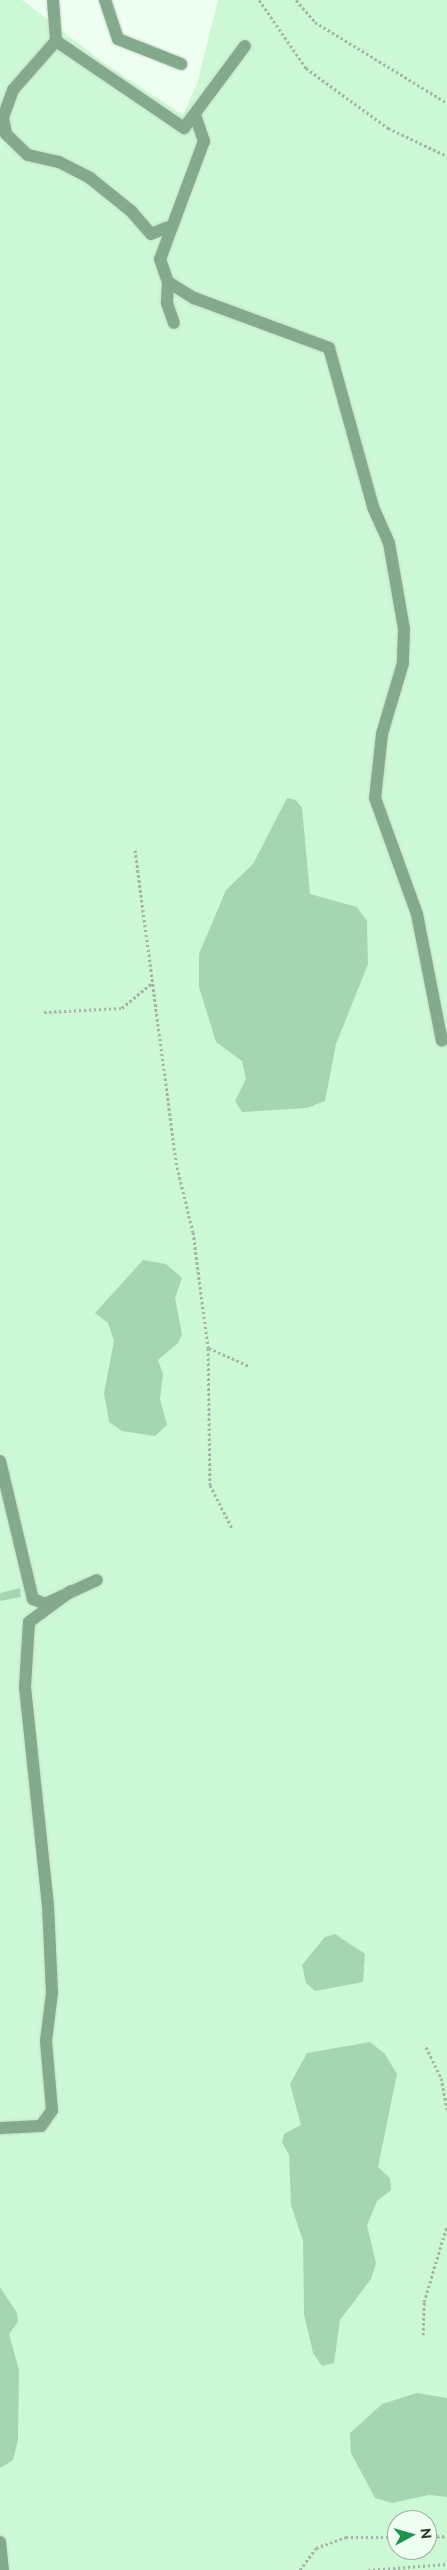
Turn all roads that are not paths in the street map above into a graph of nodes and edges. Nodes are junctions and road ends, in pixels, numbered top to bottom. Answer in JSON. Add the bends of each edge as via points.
{"nodes":[{"id":1,"x":53,"y":0,"type":"edge"},
{"id":2,"x":105,"y":0,"type":"edge"},
{"id":3,"x":56,"y":41,"type":"junction"},
{"id":4,"x":245,"y":46,"type":"dead end"},
{"id":5,"x":181,"y":64,"type":"dead end"},
{"id":6,"x":194,"y":115,"type":"junction"},
{"id":7,"x":168,"y":227,"type":"junction"},
{"id":8,"x":168,"y":282,"type":"junction"},
{"id":9,"x":174,"y":323,"type":"dead end"},
{"id":10,"x":442,"y":1042,"type":"dead end"},
{"id":11,"x":0,"y":1460,"type":"edge"},
{"id":12,"x":97,"y":1580,"type":"dead end"},
{"id":13,"x":71,"y":1591,"type":"junction"},
{"id":14,"x":0,"y":2128,"type":"edge"},
{"id":15,"x":0,"y":2542,"type":"edge"},
{"id":16,"x":3,"y":2570,"type":"edge"}],
"edges":[{"from":1,"to":3,"type":"lane"},
{"from":2,"to":5,"type":"lane","via":[[118,39]]},
{"from":3,"to":6,"type":"lane","via":[[184,128]]},
{"from":3,"to":7,"type":"lane","via":[[9,96],[2,118],[6,134],[28,155],[59,162],[90,178],[131,211],[151,234]]},
{"from":4,"to":6,"type":"lane"},
{"from":6,"to":7,"type":"lane","via":[[204,140]]},
{"from":7,"to":8,"type":"lane","via":[[160,259]]},
{"from":8,"to":9,"type":"lane","via":[[167,303]]},
{"from":8,"to":10,"type":"lane","via":[[194,298],[329,348],[341,380],[373,508],[390,543],[404,630],[403,663],[382,734],[375,798],[417,914]]},
{"from":11,"to":13,"type":"lane","via":[[30,1594],[45,1604]]},
{"from":12,"to":13,"type":"lane"},
{"from":13,"to":14,"type":"lane","via":[[32,1617],[26,1673],[48,1906],[52,1993],[46,2041],[52,2110],[41,2126]]},
{"from":15,"to":16,"type":"lane"}]}
